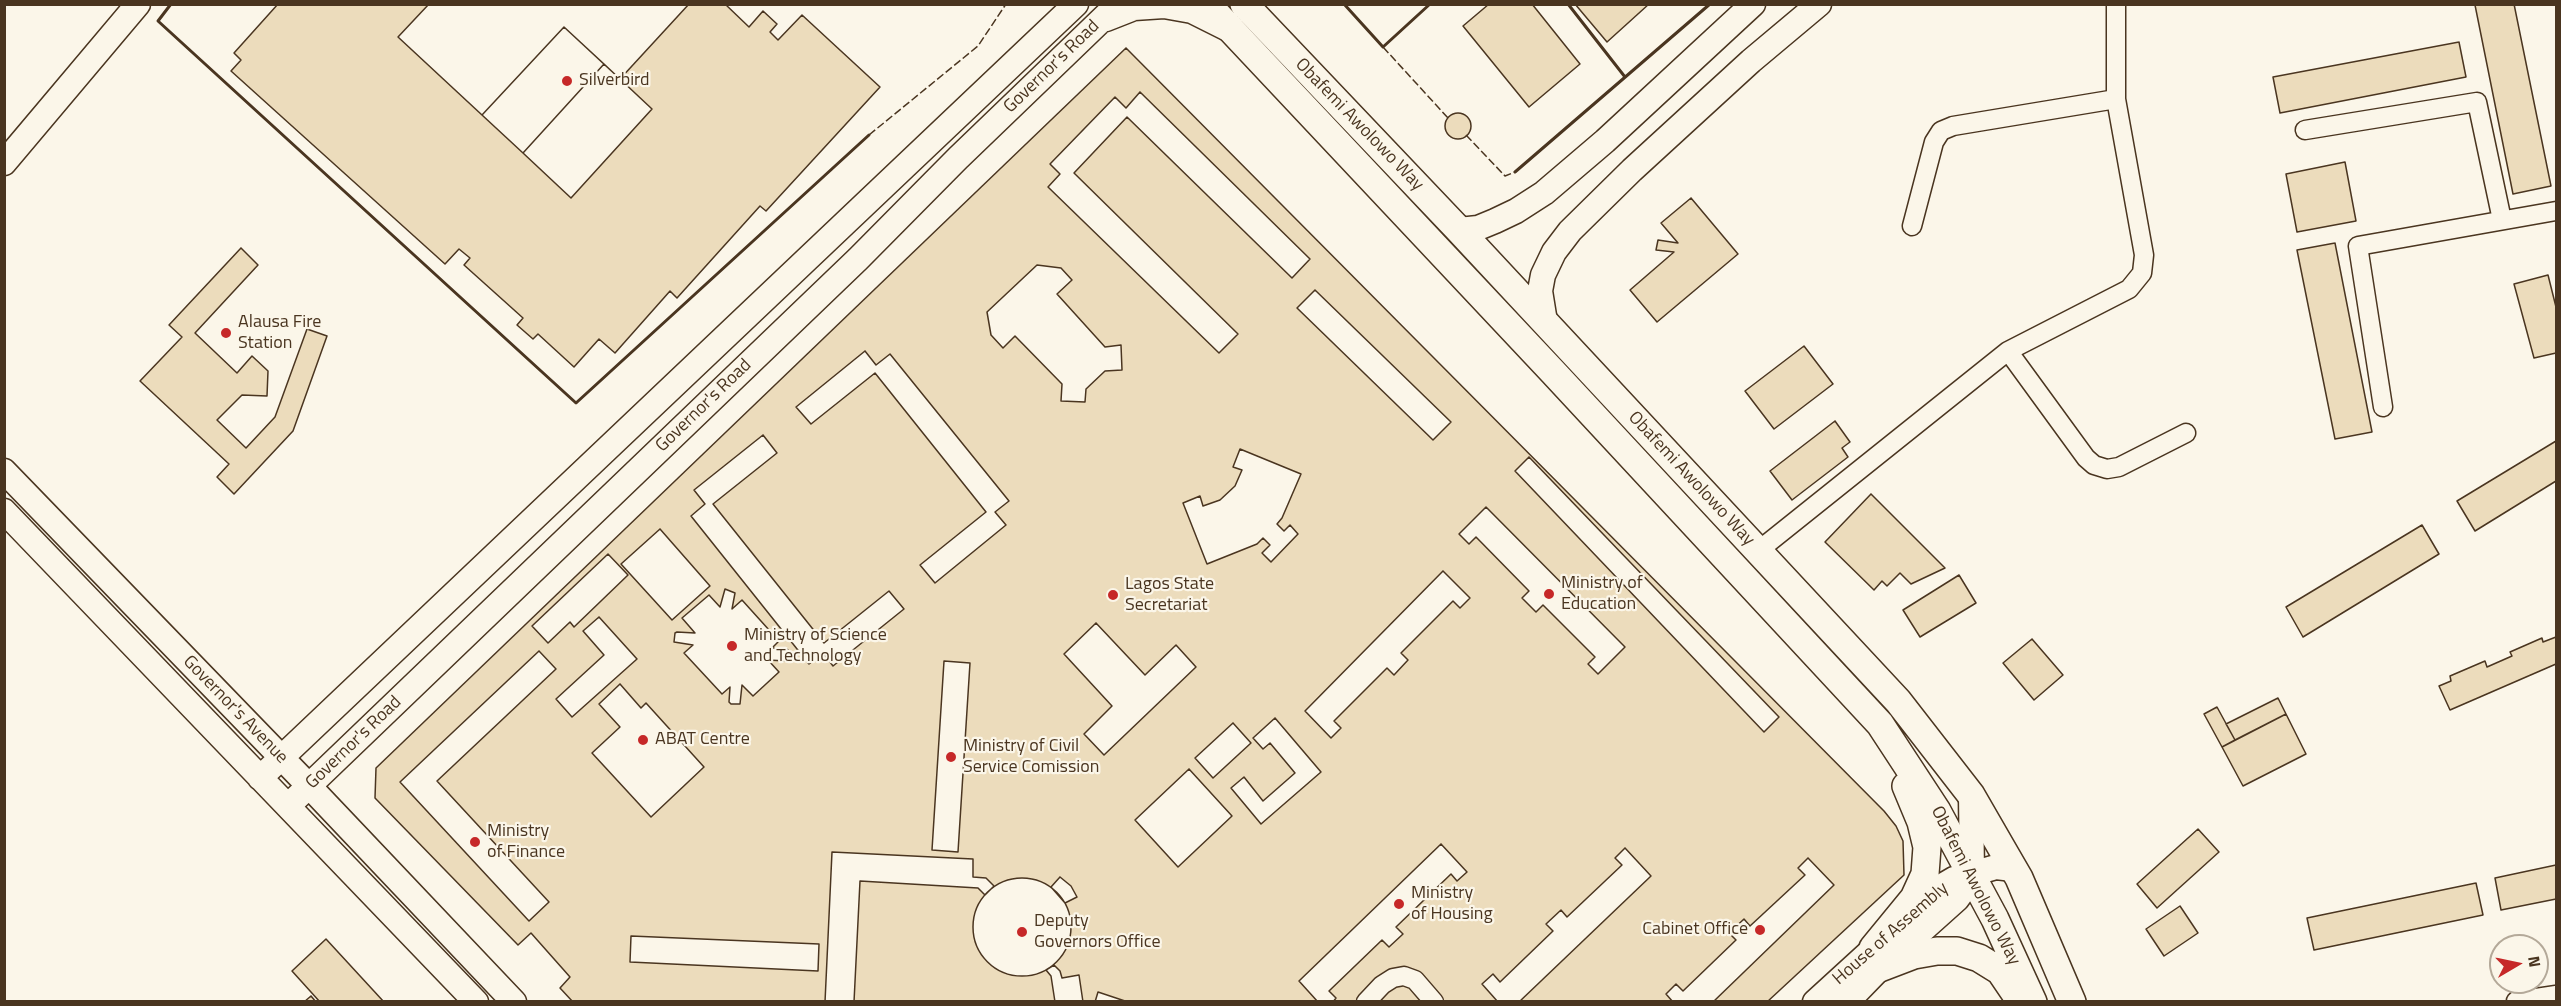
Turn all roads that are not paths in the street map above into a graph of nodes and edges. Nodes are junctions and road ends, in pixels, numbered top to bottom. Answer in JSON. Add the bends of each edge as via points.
{"nodes":[{"id":1,"x":138,"y":4,"type":"edge"},
{"id":2,"x":1207,"y":4,"type":"edge"},
{"id":3,"x":1244,"y":4,"type":"edge"},
{"id":4,"x":1753,"y":4,"type":"edge"},
{"id":5,"x":1820,"y":4,"type":"edge"},
{"id":6,"x":2116,"y":4,"type":"edge"},
{"id":7,"x":1072,"y":8,"type":"edge"},
{"id":8,"x":1109,"y":13,"type":"edge"},
{"id":9,"x":1229,"y":30,"type":"junction"},
{"id":10,"x":2116,"y":99,"type":"junction"},
{"id":11,"x":2305,"y":130,"type":"dead end"},
{"id":12,"x":1605,"y":141,"type":"junction"},
{"id":13,"x":4,"y":163,"type":"edge"},
{"id":14,"x":1632,"y":170,"type":"junction"},
{"id":15,"x":2556,"y":211,"type":"edge"},
{"id":16,"x":2502,"y":220,"type":"junction"},
{"id":17,"x":1912,"y":226,"type":"dead end"},
{"id":18,"x":1459,"y":230,"type":"junction"},
{"id":19,"x":1545,"y":322,"type":"junction"},
{"id":20,"x":2008,"y":351,"type":"junction"},
{"id":21,"x":2383,"y":407,"type":"dead end"},
{"id":22,"x":2186,"y":432,"type":"dead end"},
{"id":23,"x":4,"y":471,"type":"edge"},
{"id":24,"x":4,"y":511,"type":"edge"},
{"id":25,"x":1758,"y":550,"type":"junction"},
{"id":26,"x":1880,"y":724,"type":"junction"},
{"id":27,"x":282,"y":759,"type":"junction"},
{"id":28,"x":260,"y":778,"type":"junction"},
{"id":29,"x":309,"y":786,"type":"junction"},
{"id":30,"x":1971,"y":795,"type":"junction"},
{"id":31,"x":288,"y":806,"type":"junction"},
{"id":32,"x":2013,"y":869,"type":"junction"},
{"id":33,"x":1972,"y":874,"type":"junction"},
{"id":34,"x":1876,"y":958,"type":"junction"},
{"id":35,"x":2556,"y":994,"type":"edge"},
{"id":36,"x":2516,"y":1001,"type":"edge"},
{"id":37,"x":476,"y":1002,"type":"edge"},
{"id":38,"x":513,"y":1002,"type":"edge"},
{"id":39,"x":1366,"y":1002,"type":"edge"},
{"id":40,"x":1434,"y":1002,"type":"edge"},
{"id":41,"x":1815,"y":1002,"type":"edge"},
{"id":42,"x":1847,"y":1002,"type":"edge"},
{"id":43,"x":2020,"y":1002,"type":"edge"},
{"id":44,"x":2033,"y":1002,"type":"edge"},
{"id":45,"x":2072,"y":1002,"type":"edge"}],
"edges":[{"from":1,"to":13,"type":"street"},
{"from":2,"to":9,"type":"main road","name":"Obafemi Awolowo Way"},
{"from":3,"to":18,"type":"main road","name":"Obafemi Awolowo Way"},
{"from":4,"to":12,"type":"street"},
{"from":5,"to":14,"type":"street","via":[[1750,61]]},
{"from":6,"to":10,"type":"street"},
{"from":7,"to":27,"type":"street","name":"Governor's Road"},
{"from":8,"to":9,"type":"street","via":[[1164,6],[1192,11]]},
{"from":8,"to":29,"type":"street","name":"Governor's Road"},
{"from":9,"to":26,"type":"main road","name":"Obafemi Awolowo Way"},
{"from":10,"to":17,"type":"street","via":[[1941,131],[1934,141]]},
{"from":10,"to":20,"type":"street","via":[[2144,255],[2142,273],[2129,288]]},
{"from":11,"to":16,"type":"street","via":[[2477,102]]},
{"from":12,"to":14,"type":"street"},
{"from":12,"to":18,"type":"street","via":[[1561,180],[1516,211],[1478,228]]},
{"from":14,"to":19,"type":"street","via":[[1590,209],[1554,252],[1540,291]]},
{"from":15,"to":16,"type":"street"},
{"from":16,"to":21,"type":"street","via":[[2358,246]]},
{"from":18,"to":19,"type":"main road","name":"Obafemi Awolowo Way"},
{"from":19,"to":25,"type":"main road","name":"Obafemi Awolowo Way"},
{"from":20,"to":22,"type":"street","via":[[2094,465],[2119,467]]},
{"from":20,"to":25,"type":"street"},
{"from":23,"to":27,"type":"street","name":"Governor's Avenue"},
{"from":24,"to":28,"type":"street","name":"Governor's Avenue"},
{"from":25,"to":30,"type":"main road","name":"Obafemi Awolowo Way","via":[[1898,701]]},
{"from":26,"to":33,"type":"main road","name":"Obafemi Awolowo Way","via":[[1937,811]]},
{"from":26,"to":34,"type":"main road","via":[[1921,822],[1927,847],[1925,874],[1914,898]]},
{"from":27,"to":28,"type":"street","name":"Governor's Road"},
{"from":27,"to":29,"type":"street","name":"Governor's Avenue"},
{"from":28,"to":31,"type":"street","name":"Governor's Avenue"},
{"from":29,"to":31,"type":"street","name":"Governor's Road"},
{"from":29,"to":38,"type":"street","name":"Governor's Avenue"},
{"from":30,"to":32,"type":"main road","name":"Obafemi Awolowo Way"},
{"from":30,"to":33,"type":"street"},
{"from":31,"to":37,"type":"street","name":"Governor's Avenue"},
{"from":32,"to":33,"type":"street","via":[[1996,867]]},
{"from":32,"to":45,"type":"main road","name":"Obafemi Awolowo Way"},
{"from":33,"to":34,"type":"street","name":"House of Assembly","via":[[1957,899]]},
{"from":33,"to":44,"type":"main road","name":"Obafemi Awolowo Way"},
{"from":34,"to":41,"type":"street","name":"House of Assembly"},
{"from":34,"to":42,"type":"street","name":"House of Assembly"},
{"from":34,"to":43,"type":"main road","via":[[1957,951],[2000,971]]},
{"from":35,"to":36,"type":"street"},
{"from":39,"to":40,"type":"street","via":[[1382,985],[1404,976],[1415,980]]}]}
